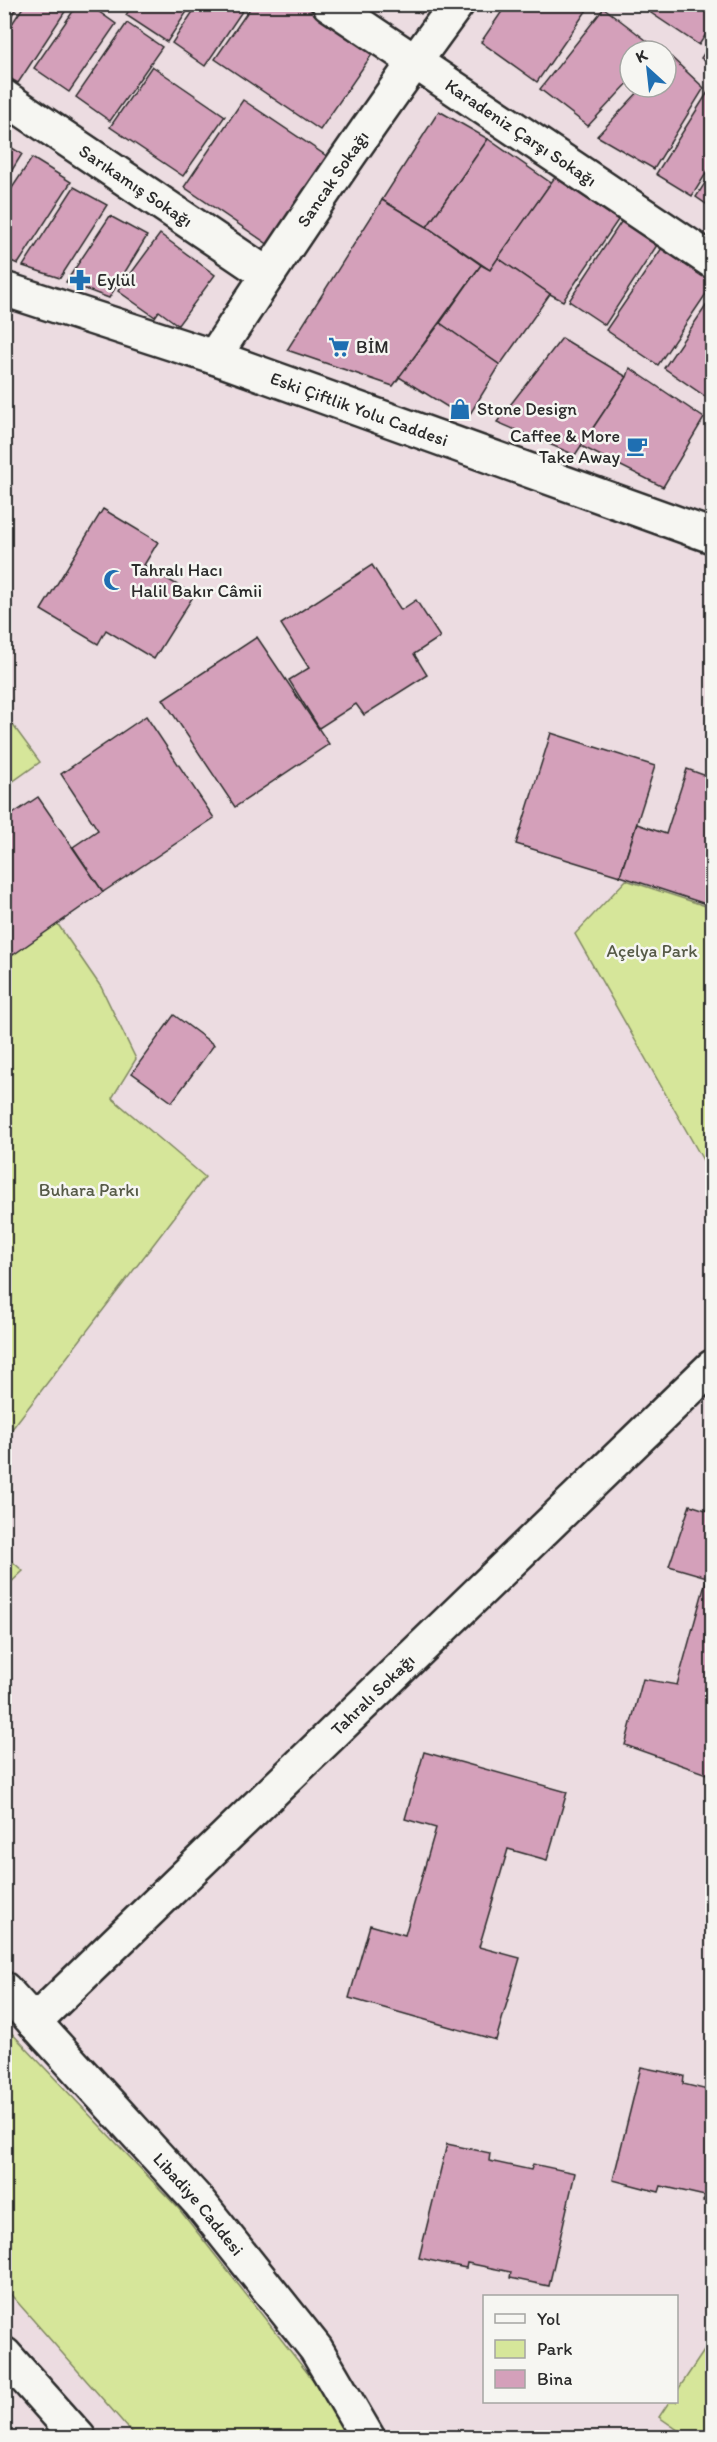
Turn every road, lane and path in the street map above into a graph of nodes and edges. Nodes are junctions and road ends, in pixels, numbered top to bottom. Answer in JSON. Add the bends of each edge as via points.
{"nodes":[{"id":1,"x":329,"y":4,"type":"edge"},
{"id":2,"x":457,"y":4,"type":"edge"},
{"id":3,"x":415,"y":61,"type":"junction"},
{"id":4,"x":4,"y":97,"type":"edge"},
{"id":5,"x":712,"y":261,"type":"edge"},
{"id":6,"x":268,"y":275,"type":"junction"},
{"id":7,"x":4,"y":289,"type":"edge"},
{"id":8,"x":214,"y":357,"type":"junction"},
{"id":9,"x":712,"y":536,"type":"edge"},
{"id":10,"x":4,"y":1171,"type":"edge"},
{"id":11,"x":4,"y":1189,"type":"edge"},
{"id":12,"x":712,"y":1367,"type":"edge"},
{"id":13,"x":4,"y":1989,"type":"edge"},
{"id":14,"x":34,"y":2022,"type":"junction"},
{"id":15,"x":4,"y":2354,"type":"edge"},
{"id":16,"x":79,"y":2438,"type":"edge"},
{"id":17,"x":368,"y":2438,"type":"edge"}],
"edges":[{"from":1,"to":3,"type":"street","name":"Karadeniz Çarşı Sokağı"},
{"from":2,"to":3,"type":"street","name":"Sancak Sokağı"},
{"from":3,"to":5,"type":"street","name":"Karadeniz Çarşı Sokağı"},
{"from":3,"to":6,"type":"street","name":"Sancak Sokağı"},
{"from":4,"to":6,"type":"street","name":"Sarıkamış Sokağı"},
{"from":6,"to":8,"type":"street","name":"Sancak Sokağı"},
{"from":7,"to":8,"type":"street","name":"Eski Çiftlik Yolu Caddesi"},
{"from":8,"to":9,"type":"street","name":"Eski Çiftlik Yolu Caddesi"},
{"from":10,"to":11,"type":"path","via":[[8,1179]]},
{"from":12,"to":14,"type":"street","name":"Tahralı Sokağı"},
{"from":13,"to":14,"type":"street","name":"Libadiye Caddesi"},
{"from":14,"to":17,"type":"street","name":"Libadiye Caddesi","via":[[199,2202],[316,2349]]},
{"from":15,"to":16,"type":"street"}]}
